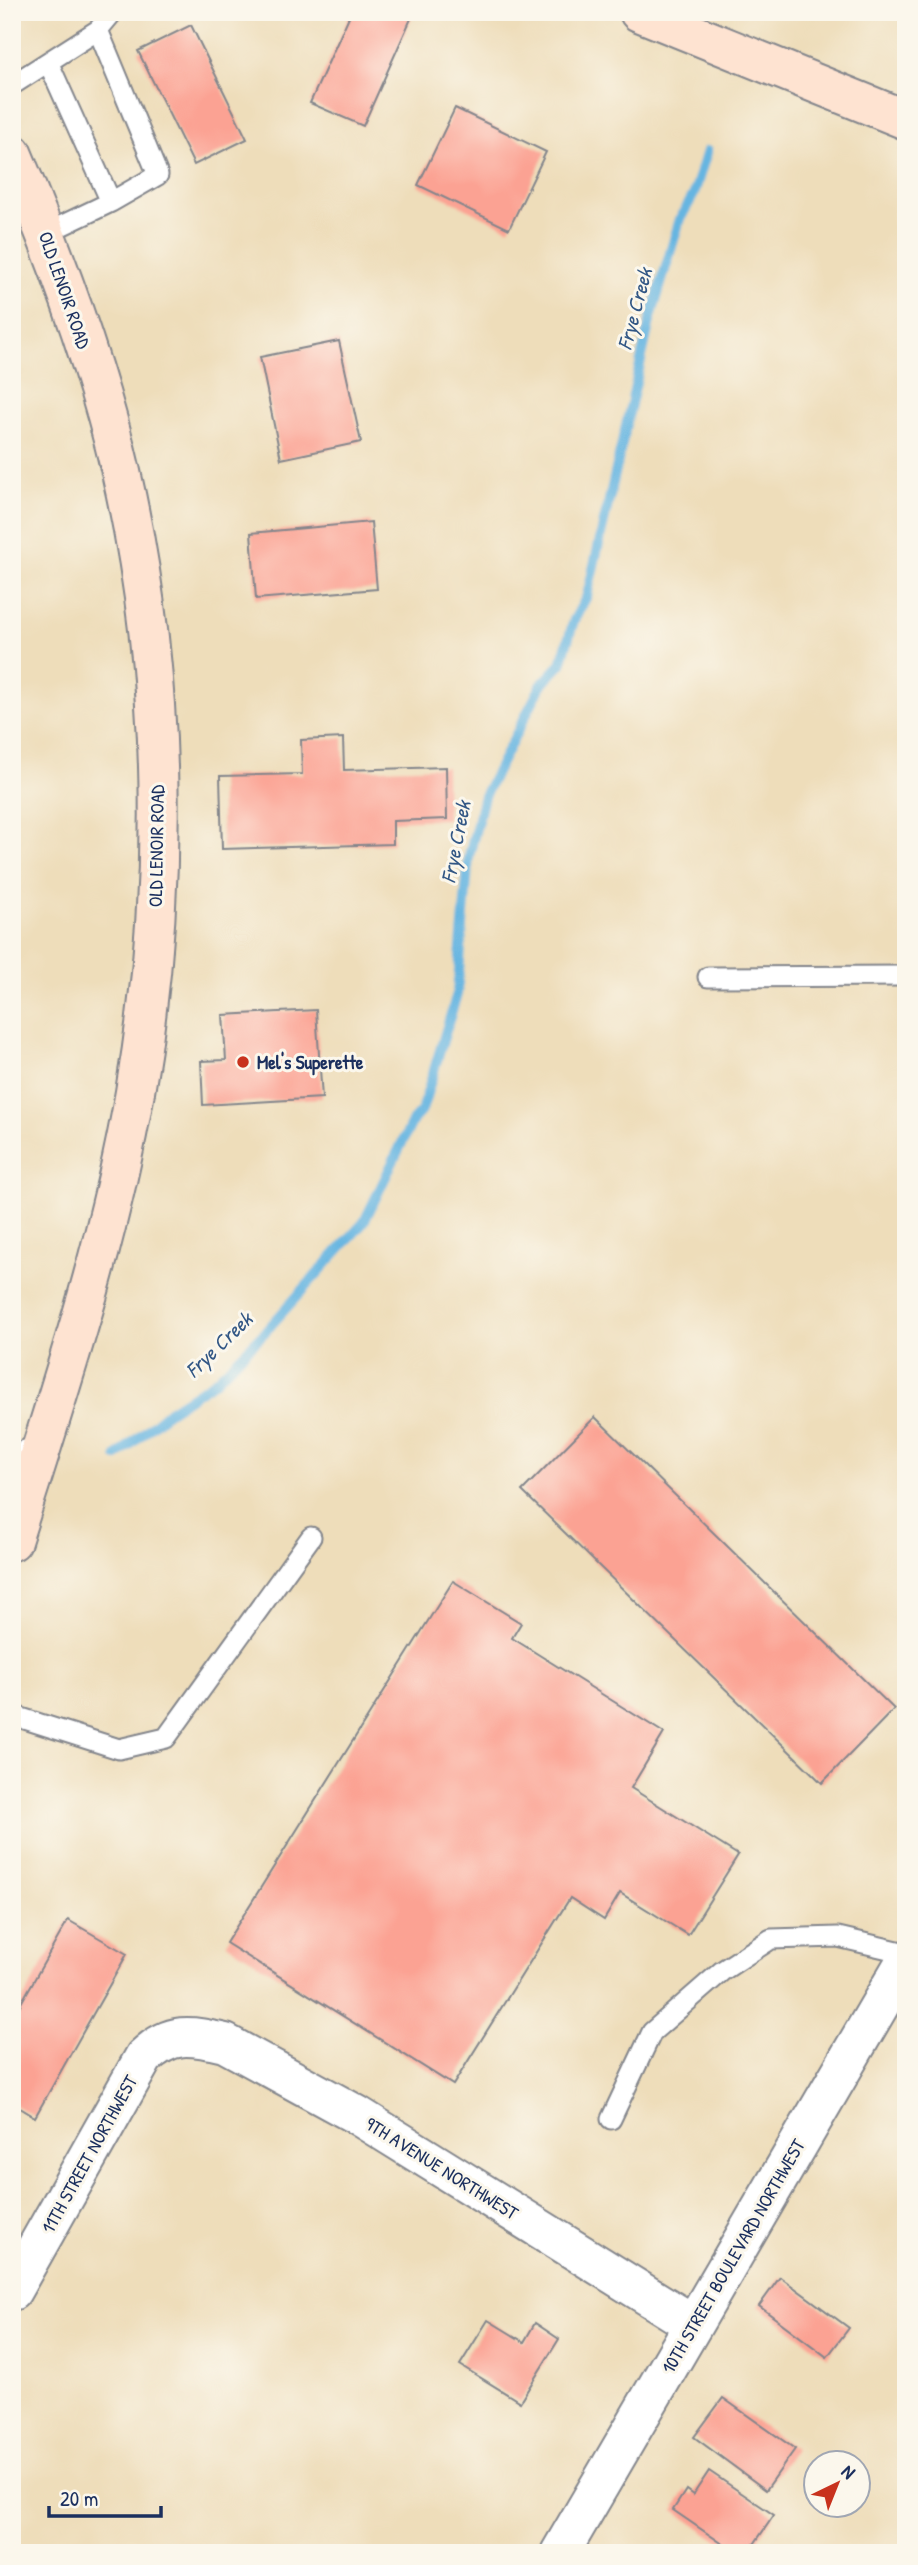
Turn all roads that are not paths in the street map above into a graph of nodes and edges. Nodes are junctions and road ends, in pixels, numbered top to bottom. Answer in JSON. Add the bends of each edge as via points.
{"nodes":[{"id":1,"x":113,"y":12,"type":"edge"},
{"id":2,"x":639,"y":12,"type":"edge"},
{"id":3,"x":98,"y":30,"type":"junction"},
{"id":4,"x":48,"y":64,"type":"junction"},
{"id":5,"x":12,"y":85,"type":"edge"},
{"id":6,"x":906,"y":120,"type":"edge"},
{"id":7,"x":12,"y":153,"type":"edge"},
{"id":8,"x":111,"y":202,"type":"junction"},
{"id":9,"x":46,"y":233,"type":"junction"},
{"id":10,"x":906,"y":976,"type":"edge"},
{"id":11,"x":708,"y":977,"type":"dead end"},
{"id":12,"x":27,"y":1450,"type":"edge"},
{"id":13,"x":311,"y":1537,"type":"dead end"},
{"id":14,"x":12,"y":1541,"type":"edge"},
{"id":15,"x":12,"y":1715,"type":"edge"},
{"id":16,"x":906,"y":1953,"type":"edge"},
{"id":17,"x":906,"y":1960,"type":"edge"},
{"id":18,"x":181,"y":2037,"type":"joint"},
{"id":19,"x":611,"y":2119,"type":"dead end"},
{"id":20,"x":12,"y":2291,"type":"edge"},
{"id":21,"x":693,"y":2324,"type":"junction"},
{"id":22,"x":560,"y":2553,"type":"edge"}],
"edges":[{"from":1,"to":3,"type":"lane"},
{"from":2,"to":6,"type":"main road"},
{"from":3,"to":4,"type":"lane"},
{"from":3,"to":8,"type":"lane","via":[[158,176]]},
{"from":4,"to":5,"type":"lane"},
{"from":4,"to":8,"type":"lane"},
{"from":7,"to":9,"type":"main road","name":"OLD LENOIR ROAD"},
{"from":8,"to":9,"type":"lane"},
{"from":9,"to":12,"type":"main road","name":"OLD LENOIR ROAD","via":[[117,459],[139,569],[157,763],[158,880],[135,1093],[111,1207]]},
{"from":10,"to":11,"type":"lane"},
{"from":12,"to":14,"type":"main road","name":"OLD LENOIR ROAD"},
{"from":13,"to":15,"type":"lane","via":[[166,1738],[119,1749]]},
{"from":16,"to":19,"type":"lane","via":[[838,1937],[771,1939],[722,1970],[652,2032]]},
{"from":17,"to":21,"type":"street","name":"10TH STREET BOULEVARD NORTHWEST"},
{"from":18,"to":20,"type":"street","name":"11TH STREET NORTHWEST","via":[[160,2041],[144,2057]]},
{"from":18,"to":21,"type":"street","name":"9TH AVENUE NORTHWEST","via":[[225,2043],[274,2068]]},
{"from":21,"to":22,"type":"street","name":"10TH STREET BOULEVARD NORTHWEST"}]}
